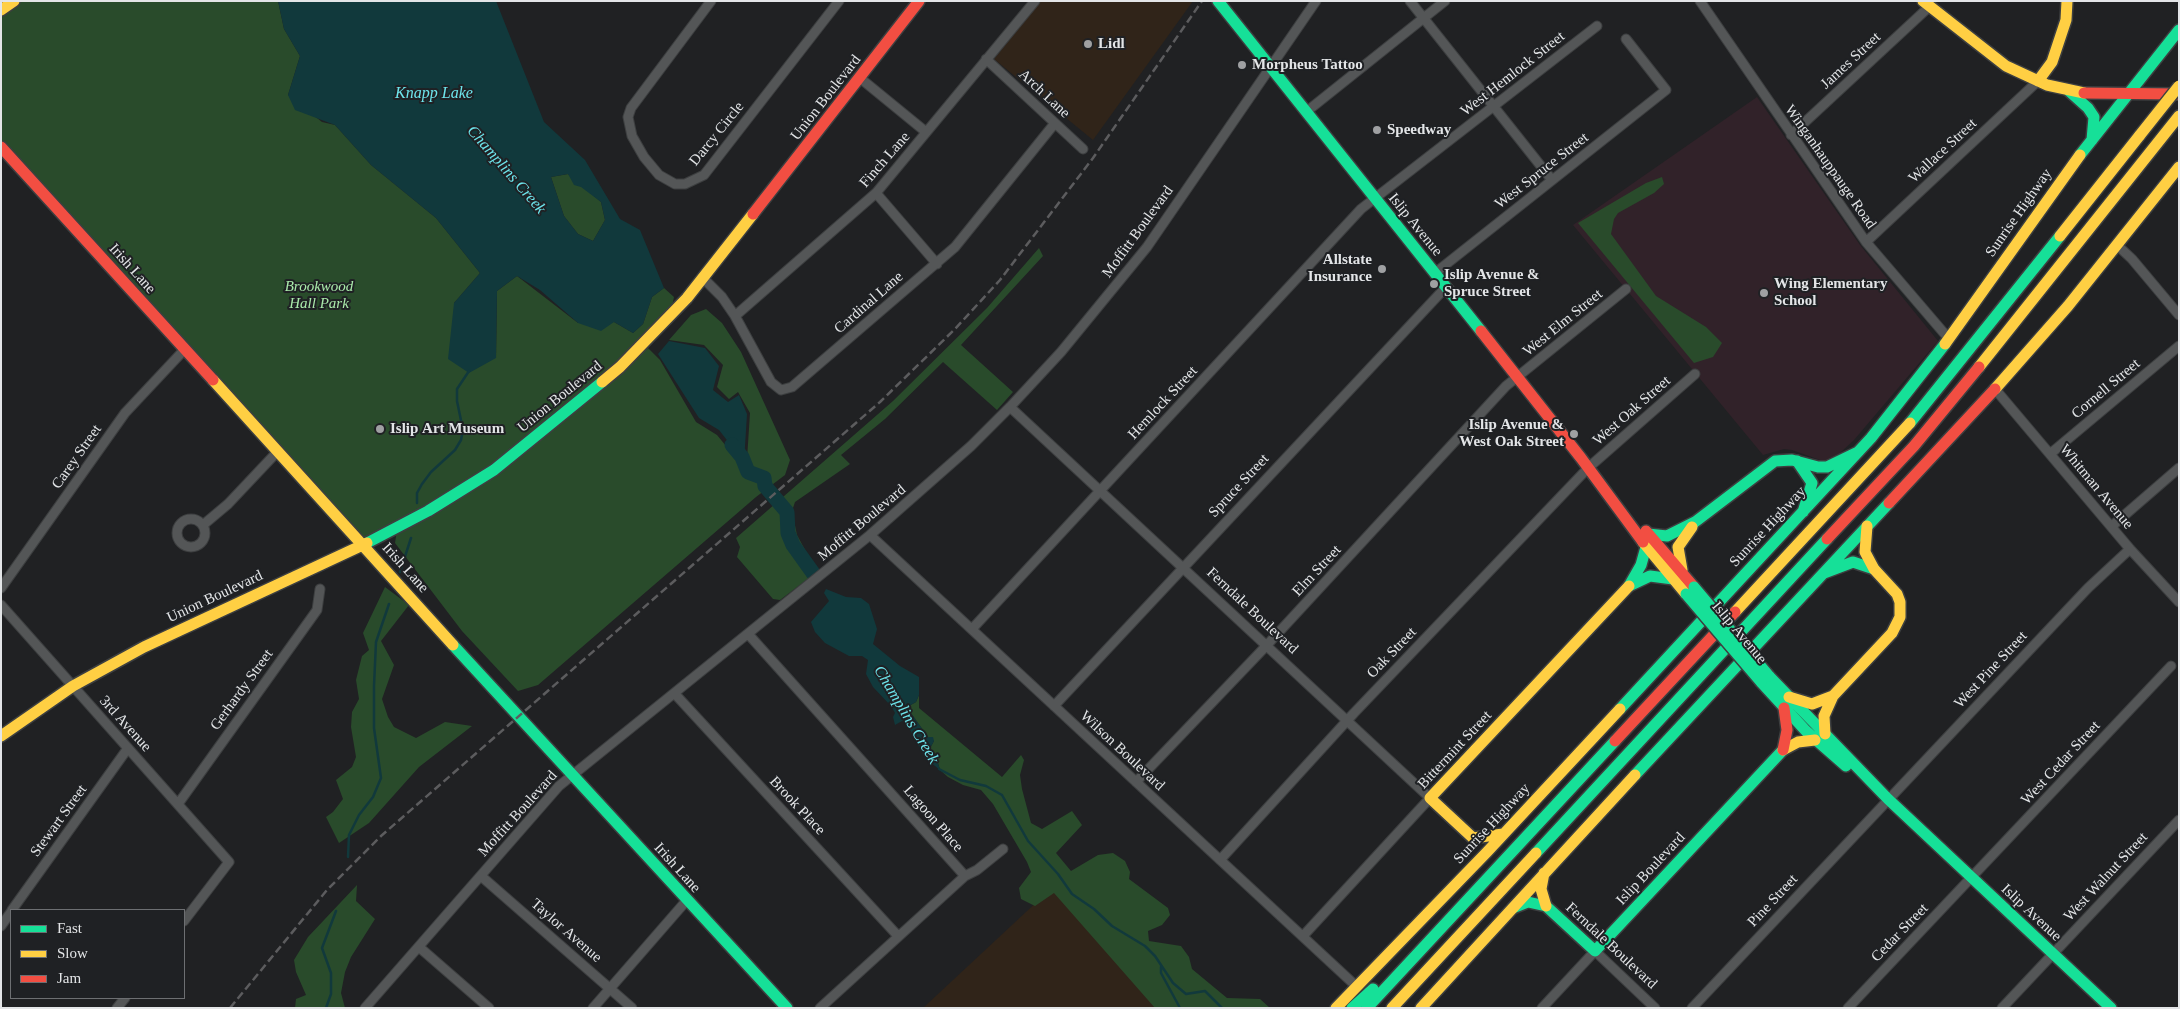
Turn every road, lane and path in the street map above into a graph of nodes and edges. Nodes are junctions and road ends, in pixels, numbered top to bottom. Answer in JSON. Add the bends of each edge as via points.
{"nodes":[{"id":1,"x":14,"y":1,"type":"edge"},
{"id":2,"x":711,"y":1,"type":"edge"},
{"id":3,"x":839,"y":1,"type":"edge"},
{"id":4,"x":919,"y":1,"type":"edge"},
{"id":5,"x":1034,"y":1,"type":"edge"},
{"id":6,"x":1218,"y":1,"type":"edge"},
{"id":7,"x":1316,"y":1,"type":"edge"},
{"id":8,"x":1410,"y":1,"type":"edge"},
{"id":9,"x":1445,"y":1,"type":"edge"},
{"id":10,"x":1700,"y":1,"type":"edge"},
{"id":11,"x":2067,"y":1,"type":"edge"},
{"id":12,"x":1926,"y":4,"type":"edge"},
{"id":13,"x":1,"y":10,"type":"edge"},
{"id":14,"x":1424,"y":18,"type":"junction"},
{"id":15,"x":1597,"y":26,"type":"dead end"},
{"id":16,"x":2179,"y":30,"type":"edge"},
{"id":17,"x":1626,"y":39,"type":"dead end"},
{"id":18,"x":986,"y":59,"type":"junction"},
{"id":19,"x":1270,"y":68,"type":"junction"},
{"id":20,"x":860,"y":78,"type":"junction"},
{"id":21,"x":2038,"y":81,"type":"junction"},
{"id":22,"x":2179,"y":86,"type":"edge"},
{"id":23,"x":2069,"y":91,"type":"junction"},
{"id":24,"x":2179,"y":94,"type":"edge"},
{"id":25,"x":2127,"y":96,"type":"junction"},
{"id":26,"x":1494,"y":106,"type":"junction"},
{"id":27,"x":1306,"y":112,"type":"junction"},
{"id":28,"x":2179,"y":116,"type":"edge"},
{"id":29,"x":1055,"y":123,"type":"junction"},
{"id":30,"x":926,"y":132,"type":"junction"},
{"id":31,"x":1791,"y":135,"type":"junction"},
{"id":32,"x":2092,"y":140,"type":"junction"},
{"id":33,"x":1,"y":148,"type":"edge"},
{"id":34,"x":1083,"y":149,"type":"dead end"},
{"id":35,"x":2178,"y":169,"type":"edge"},
{"id":36,"x":1552,"y":180,"type":"junction"},
{"id":37,"x":876,"y":194,"type":"junction"},
{"id":38,"x":1376,"y":199,"type":"junction"},
{"id":39,"x":1866,"y":242,"type":"junction"},
{"id":40,"x":2117,"y":245,"type":"junction"},
{"id":41,"x":937,"y":264,"type":"junction"},
{"id":42,"x":1434,"y":272,"type":"junction"},
{"id":43,"x":704,"y":279,"type":"junction"},
{"id":44,"x":1446,"y":287,"type":"junction"},
{"id":45,"x":1626,"y":289,"type":"dead end"},
{"id":46,"x":2179,"y":315,"type":"edge"},
{"id":47,"x":735,"y":316,"type":"junction"},
{"id":48,"x":1949,"y":339,"type":"junction"},
{"id":49,"x":2179,"y":346,"type":"edge"},
{"id":50,"x":185,"y":349,"type":"junction"},
{"id":51,"x":1695,"y":374,"type":"dead end"},
{"id":52,"x":1517,"y":377,"type":"junction"},
{"id":53,"x":1995,"y":389,"type":"junction"},
{"id":54,"x":1010,"y":407,"type":"junction"},
{"id":55,"x":278,"y":451,"type":"junction"},
{"id":56,"x":1858,"y":452,"type":"junction"},
{"id":57,"x":2050,"y":454,"type":"junction"},
{"id":58,"x":1797,"y":461,"type":"junction"},
{"id":59,"x":1588,"y":468,"type":"junction"},
{"id":60,"x":2179,"y":468,"type":"edge"},
{"id":61,"x":1101,"y":490,"type":"junction"},
{"id":62,"x":1803,"y":512,"type":"junction"},
{"id":63,"x":1695,"y":522,"type":"junction"},
{"id":64,"x":203,"y":525,"type":"dead end"},
{"id":65,"x":1867,"y":526,"type":"junction"},
{"id":66,"x":2112,"y":526,"type":"junction"},
{"id":67,"x":1648,"y":534,"type":"junction"},
{"id":68,"x":870,"y":535,"type":"junction"},
{"id":69,"x":364,"y":545,"type":"junction"},
{"id":70,"x":1646,"y":547,"type":"junction"},
{"id":71,"x":2130,"y":549,"type":"junction"},
{"id":72,"x":1183,"y":567,"type":"junction"},
{"id":73,"x":1874,"y":569,"type":"junction"},
{"id":74,"x":1824,"y":572,"type":"junction"},
{"id":75,"x":1678,"y":577,"type":"junction"},
{"id":76,"x":1629,"y":586,"type":"junction"},
{"id":77,"x":1,"y":588,"type":"edge"},
{"id":78,"x":320,"y":589,"type":"dead end"},
{"id":79,"x":2175,"y":591,"type":"edge"},
{"id":80,"x":2179,"y":602,"type":"edge"},
{"id":81,"x":1,"y":604,"type":"edge"},
{"id":82,"x":972,"y":629,"type":"junction"},
{"id":83,"x":749,"y":635,"type":"junction"},
{"id":84,"x":1267,"y":645,"type":"junction"},
{"id":85,"x":2171,"y":666,"type":"dead end"},
{"id":86,"x":1765,"y":679,"type":"junction"},
{"id":87,"x":73,"y":686,"type":"junction"},
{"id":88,"x":675,"y":694,"type":"junction"},
{"id":89,"x":1786,"y":695,"type":"junction"},
{"id":90,"x":1833,"y":696,"type":"junction"},
{"id":91,"x":1054,"y":706,"type":"junction"},
{"id":92,"x":1783,"y":708,"type":"junction"},
{"id":93,"x":1348,"y":722,"type":"junction"},
{"id":94,"x":1,"y":736,"type":"edge"},
{"id":95,"x":1820,"y":737,"type":"junction"},
{"id":96,"x":128,"y":748,"type":"junction"},
{"id":97,"x":1783,"y":750,"type":"junction"},
{"id":98,"x":572,"y":775,"type":"junction"},
{"id":99,"x":1136,"y":782,"type":"junction"},
{"id":100,"x":1430,"y":798,"type":"junction"},
{"id":101,"x":1888,"y":799,"type":"junction"},
{"id":102,"x":178,"y":804,"type":"junction"},
{"id":103,"x":1875,"y":814,"type":"joint"},
{"id":104,"x":2179,"y":820,"type":"edge"},
{"id":105,"x":1503,"y":834,"type":"junction"},
{"id":106,"x":1473,"y":838,"type":"junction"},
{"id":107,"x":1003,"y":849,"type":"dead end"},
{"id":108,"x":1220,"y":860,"type":"junction"},
{"id":109,"x":1470,"y":869,"type":"junction"},
{"id":110,"x":1544,"y":872,"type":"junction"},
{"id":111,"x":481,"y":876,"type":"junction"},
{"id":112,"x":965,"y":876,"type":"junction"},
{"id":113,"x":1971,"y":878,"type":"junction"},
{"id":114,"x":686,"y":900,"type":"junction"},
{"id":115,"x":1546,"y":906,"type":"junction"},
{"id":116,"x":1510,"y":908,"type":"junction"},
{"id":117,"x":13,"y":909,"type":"edge"},
{"id":118,"x":10,"y":914,"type":"edge"},
{"id":119,"x":185,"y":920,"type":"edge"},
{"id":120,"x":1,"y":926,"type":"edge"},
{"id":121,"x":898,"y":936,"type":"junction"},
{"id":122,"x":1303,"y":936,"type":"junction"},
{"id":123,"x":1426,"y":945,"type":"junction"},
{"id":124,"x":419,"y":947,"type":"junction"},
{"id":125,"x":1595,"y":952,"type":"junction"},
{"id":126,"x":2052,"y":954,"type":"junction"},
{"id":127,"x":1356,"y":986,"type":"junction"},
{"id":128,"x":610,"y":988,"type":"junction"},
{"id":129,"x":1410,"y":988,"type":"junction"},
{"id":130,"x":365,"y":1008,"type":"edge"},
{"id":131,"x":489,"y":1008,"type":"edge"},
{"id":132,"x":593,"y":1008,"type":"edge"},
{"id":133,"x":632,"y":1008,"type":"edge"},
{"id":134,"x":787,"y":1008,"type":"edge"},
{"id":135,"x":820,"y":1008,"type":"edge"},
{"id":136,"x":1336,"y":1008,"type":"edge"},
{"id":137,"x":1352,"y":1008,"type":"edge"},
{"id":138,"x":1367,"y":1008,"type":"edge"},
{"id":139,"x":1392,"y":1008,"type":"edge"},
{"id":140,"x":1397,"y":1008,"type":"edge"},
{"id":141,"x":1421,"y":1008,"type":"edge"},
{"id":142,"x":1542,"y":1008,"type":"edge"},
{"id":143,"x":1655,"y":1008,"type":"edge"},
{"id":144,"x":1692,"y":1008,"type":"edge"},
{"id":145,"x":1848,"y":1008,"type":"edge"},
{"id":146,"x":2002,"y":1008,"type":"edge"},
{"id":147,"x":2111,"y":1008,"type":"edge"}],
"edges":[{"from":1,"to":13,"type":"main road"},
{"from":2,"to":3,"type":"street","name":"Darcy Circle","via":[[631,108],[628,117],[632,136],[644,157],[659,175],[675,184],[685,184],[704,175]]},
{"from":4,"to":20,"type":"main road","name":"Union Boulevard"},
{"from":5,"to":18,"type":"street","name":"Finch Lane"},
{"from":6,"to":19,"type":"main road","name":"Islip Avenue"},
{"from":7,"to":19,"type":"street","name":"Moffitt Boulevard"},
{"from":8,"to":14,"type":"street"},
{"from":9,"to":14,"type":"street"},
{"from":10,"to":31,"type":"street","name":"Winganhauppauge Road"},
{"from":11,"to":21,"type":"main road","via":[[2066,20],[2052,62]]},
{"from":12,"to":21,"type":"main road","via":[[2001,63]]},
{"from":12,"to":31,"type":"street","name":"James Street"},
{"from":14,"to":26,"type":"street"},
{"from":14,"to":27,"type":"street"},
{"from":15,"to":26,"type":"street","name":"West Hemlock Street"},
{"from":16,"to":25,"type":"main road","name":"Sunrise Highway"},
{"from":17,"to":36,"type":"street","name":"West Spruce Street","via":[[1666,90]]},
{"from":18,"to":29,"type":"street","name":"Arch Lane"},
{"from":18,"to":30,"type":"street","name":"Finch Lane"},
{"from":19,"to":27,"type":"main road","name":"Islip Avenue"},
{"from":19,"to":54,"type":"street","name":"Moffitt Boulevard","via":[[1147,247],[1061,352]]},
{"from":20,"to":30,"type":"street"},
{"from":20,"to":43,"type":"main road","name":"Union Boulevard"},
{"from":21,"to":23,"type":"main road"},
{"from":21,"to":39,"type":"street","name":"Wallace Street"},
{"from":22,"to":123,"type":"main road","bridge":true,"via":[[1904,430]]},
{"from":23,"to":25,"type":"main road"},
{"from":23,"to":32,"type":"main road","via":[[2094,116]]},
{"from":24,"to":25,"type":"main road"},
{"from":25,"to":32,"type":"main road","name":"Sunrise Highway"},
{"from":26,"to":36,"type":"street"},
{"from":26,"to":38,"type":"street","name":"West Hemlock Street"},
{"from":27,"to":38,"type":"main road","name":"Islip Avenue"},
{"from":28,"to":129,"type":"main road","via":[[1914,446]]},
{"from":29,"to":34,"type":"street","name":"Arch Lane"},
{"from":29,"to":41,"type":"street","name":"Cardinal Lane","via":[[955,247]]},
{"from":30,"to":37,"type":"street","name":"Finch Lane"},
{"from":31,"to":39,"type":"street","name":"Winganhauppauge Road"},
{"from":32,"to":48,"type":"main road","name":"Sunrise Highway"},
{"from":33,"to":50,"type":"main road","name":"Irish Lane"},
{"from":35,"to":40,"type":"main road"},
{"from":36,"to":42,"type":"street","name":"West Spruce Street"},
{"from":37,"to":41,"type":"street"},
{"from":37,"to":47,"type":"street","name":"Finch Lane"},
{"from":38,"to":42,"type":"main road","name":"Islip Avenue"},
{"from":38,"to":61,"type":"street","name":"Hemlock Street","via":[[1361,209]]},
{"from":39,"to":48,"type":"street","name":"Winganhauppauge Road"},
{"from":40,"to":46,"type":"street"},
{"from":40,"to":53,"type":"main road"},
{"from":41,"to":47,"type":"street","name":"Cardinal Lane","via":[[792,387],[781,390],[771,382]]},
{"from":42,"to":44,"type":"main road","name":"Islip Avenue"},
{"from":43,"to":47,"type":"street","name":"Cardinal Lane"},
{"from":43,"to":69,"type":"main road","name":"Union Boulevard","via":[[620,367],[494,470]]},
{"from":44,"to":52,"type":"main road","name":"Islip Avenue"},
{"from":44,"to":72,"type":"street","name":"Spruce Street"},
{"from":45,"to":52,"type":"street","name":"West Elm Street"},
{"from":48,"to":56,"type":"main road","name":"Sunrise Highway"},
{"from":49,"to":57,"type":"street","name":"Cornell Street"},
{"from":50,"to":55,"type":"main road","name":"Irish Lane"},
{"from":50,"to":77,"type":"street","name":"Carey Street","via":[[125,413]]},
{"from":51,"to":59,"type":"street","name":"West Oak Street"},
{"from":52,"to":59,"type":"main road","name":"Islip Avenue"},
{"from":52,"to":84,"type":"street","name":"Elm Street"},
{"from":53,"to":57,"type":"street","name":"Whitman Avenue"},
{"from":53,"to":65,"type":"main road"},
{"from":54,"to":61,"type":"street","name":"Ferndale Boulevard"},
{"from":54,"to":68,"type":"street","name":"Moffitt Boulevard","via":[[965,452]]},
{"from":55,"to":64,"type":"street","via":[[228,504]]},
{"from":55,"to":69,"type":"main road","name":"Irish Lane"},
{"from":56,"to":58,"type":"main road","via":[[1827,467]]},
{"from":56,"to":62,"type":"main road","name":"Sunrise Highway"},
{"from":57,"to":66,"type":"street","name":"Whitman Avenue"},
{"from":58,"to":62,"type":"main road","via":[[1812,484]]},
{"from":58,"to":63,"type":"main road","via":[[1784,459],[1771,464]]},
{"from":59,"to":67,"type":"main road","name":"Islip Avenue"},
{"from":59,"to":70,"type":"main road","name":"Islip Avenue"},
{"from":59,"to":93,"type":"street","name":"Oak Street"},
{"from":60,"to":66,"type":"street"},
{"from":61,"to":72,"type":"street","name":"Ferndale Boulevard"},
{"from":61,"to":82,"type":"street","name":"Hemlock Street"},
{"from":62,"to":105,"type":"main road","name":"Sunrise Highway"},
{"from":63,"to":67,"type":"main road","via":[[1667,536]]},
{"from":63,"to":75,"type":"main road","via":[[1678,547]]},
{"from":65,"to":73,"type":"main road","via":[[1865,552]]},
{"from":65,"to":74,"type":"main road"},
{"from":66,"to":71,"type":"street","name":"Whitman Avenue"},
{"from":67,"to":75,"type":"main road","name":"Islip Avenue"},
{"from":68,"to":82,"type":"street","name":"Wilson Boulevard"},
{"from":68,"to":83,"type":"street","name":"Moffitt Boulevard"},
{"from":69,"to":87,"type":"main road","name":"Union Boulevard","via":[[152,643]]},
{"from":69,"to":98,"type":"main road","name":"Irish Lane"},
{"from":70,"to":75,"type":"main road","name":"Islip Avenue"},
{"from":70,"to":76,"type":"main road"},
{"from":71,"to":79,"type":"street","name":"Whitman Avenue"},
{"from":71,"to":101,"type":"street","name":"West Pine Street","via":[[2092,584]]},
{"from":72,"to":84,"type":"street","name":"Ferndale Boulevard"},
{"from":72,"to":91,"type":"street","name":"Spruce Street"},
{"from":73,"to":74,"type":"main road","via":[[1853,562]]},
{"from":73,"to":90,"type":"main road","via":[[1897,594],[1900,617],[1888,637]]},
{"from":74,"to":110,"type":"main road"},
{"from":75,"to":76,"type":"main road","via":[[1650,576]]},
{"from":75,"to":86,"type":"main road","name":"Islip Avenue","bridge":true},
{"from":76,"to":100,"type":"main road","name":"Bittermint Street"},
{"from":78,"to":102,"type":"street","name":"Gerhardy Street","via":[[317,610]]},
{"from":79,"to":80,"type":"street","name":"Whitman Avenue"},
{"from":81,"to":87,"type":"street","name":"3rd Avenue"},
{"from":82,"to":91,"type":"street","name":"Wilson Boulevard"},
{"from":83,"to":88,"type":"street","name":"Moffitt Boulevard"},
{"from":83,"to":112,"type":"street","name":"Lagoon Place"},
{"from":84,"to":93,"type":"street","name":"Ferndale Boulevard"},
{"from":84,"to":99,"type":"street","name":"Elm Street"},
{"from":85,"to":113,"type":"street","name":"West Cedar Street"},
{"from":86,"to":89,"type":"main road","name":"Islip Avenue"},
{"from":86,"to":92,"type":"main road","name":"Islip Avenue"},
{"from":87,"to":94,"type":"main road","name":"Union Boulevard"},
{"from":87,"to":96,"type":"street","name":"3rd Avenue"},
{"from":88,"to":98,"type":"street","name":"Moffitt Boulevard"},
{"from":88,"to":121,"type":"street","name":"Brook Place"},
{"from":89,"to":90,"type":"main road","via":[[1812,704]]},
{"from":89,"to":95,"type":"main road","name":"Islip Avenue"},
{"from":90,"to":95,"type":"main road","via":[[1824,716]]},
{"from":91,"to":99,"type":"street","name":"Wilson Boulevard"},
{"from":92,"to":95,"type":"main road","name":"Islip Avenue"},
{"from":92,"to":97,"type":"main road","via":[[1787,730]]},
{"from":93,"to":100,"type":"street","name":"Ferndale Boulevard"},
{"from":93,"to":108,"type":"street","name":"Oak Street"},
{"from":95,"to":97,"type":"main road","via":[[1798,742]]},
{"from":95,"to":101,"type":"main road","name":"Islip Avenue"},
{"from":96,"to":102,"type":"street","name":"3rd Avenue"},
{"from":96,"to":117,"type":"street","name":"Stewart Street"},
{"from":97,"to":125,"type":"main road","name":"Islip Boulevard"},
{"from":98,"to":111,"type":"street","name":"Moffitt Boulevard"},
{"from":98,"to":114,"type":"main road","name":"Irish Lane"},
{"from":99,"to":108,"type":"street","name":"Wilson Boulevard"},
{"from":100,"to":106,"type":"main road","name":"Ferndale Boulevard"},
{"from":100,"to":122,"type":"street","name":"Bittermint Street"},
{"from":101,"to":103,"type":"street","name":"West Pine Street"},
{"from":101,"to":113,"type":"main road","name":"Islip Avenue"},
{"from":102,"to":119,"type":"street","name":"3rd Avenue","via":[[229,862]]},
{"from":103,"to":144,"type":"street","name":"Pine Street"},
{"from":104,"to":126,"type":"street","name":"West Walnut Street"},
{"from":105,"to":106,"type":"main road"},
{"from":105,"to":109,"type":"main road","name":"Sunrise Highway"},
{"from":106,"to":109,"type":"main road","via":[[1474,854]]},
{"from":107,"to":112,"type":"street","via":[[978,870]]},
{"from":108,"to":122,"type":"street","name":"Wilson Boulevard"},
{"from":109,"to":127,"type":"main road","name":"Sunrise Highway"},
{"from":110,"to":115,"type":"main road","via":[[1541,889]]},
{"from":110,"to":116,"type":"main road"},
{"from":111,"to":124,"type":"street","name":"Moffitt Boulevard"},
{"from":111,"to":128,"type":"street","name":"Taylor Avenue"},
{"from":112,"to":121,"type":"street"},
{"from":113,"to":126,"type":"main road","name":"Islip Avenue"},
{"from":113,"to":145,"type":"street","name":"Cedar Street"},
{"from":114,"to":128,"type":"street"},
{"from":114,"to":134,"type":"main road","name":"Irish Lane"},
{"from":115,"to":116,"type":"main road","via":[[1528,902]]},
{"from":115,"to":125,"type":"main road","name":"Ferndale Boulevard"},
{"from":116,"to":141,"type":"main road"},
{"from":118,"to":120,"type":"street","name":"Stewart Street"},
{"from":121,"to":135,"type":"street"},
{"from":122,"to":127,"type":"street","name":"Wilson Boulevard"},
{"from":123,"to":137,"type":"main road"},
{"from":123,"to":138,"type":"main road"},
{"from":124,"to":130,"type":"street","name":"Moffitt Boulevard"},
{"from":124,"to":131,"type":"street"},
{"from":125,"to":142,"type":"street","name":"Islip Boulevard"},
{"from":125,"to":143,"type":"street","name":"Ferndale Boulevard"},
{"from":126,"to":146,"type":"street","name":"West Walnut Street"},
{"from":126,"to":147,"type":"main road","name":"Islip Avenue"},
{"from":127,"to":136,"type":"main road","name":"Sunrise Highway"},
{"from":128,"to":132,"type":"street"},
{"from":128,"to":133,"type":"street","name":"Taylor Avenue"},
{"from":129,"to":139,"type":"main road"},
{"from":129,"to":140,"type":"main road"}]}
